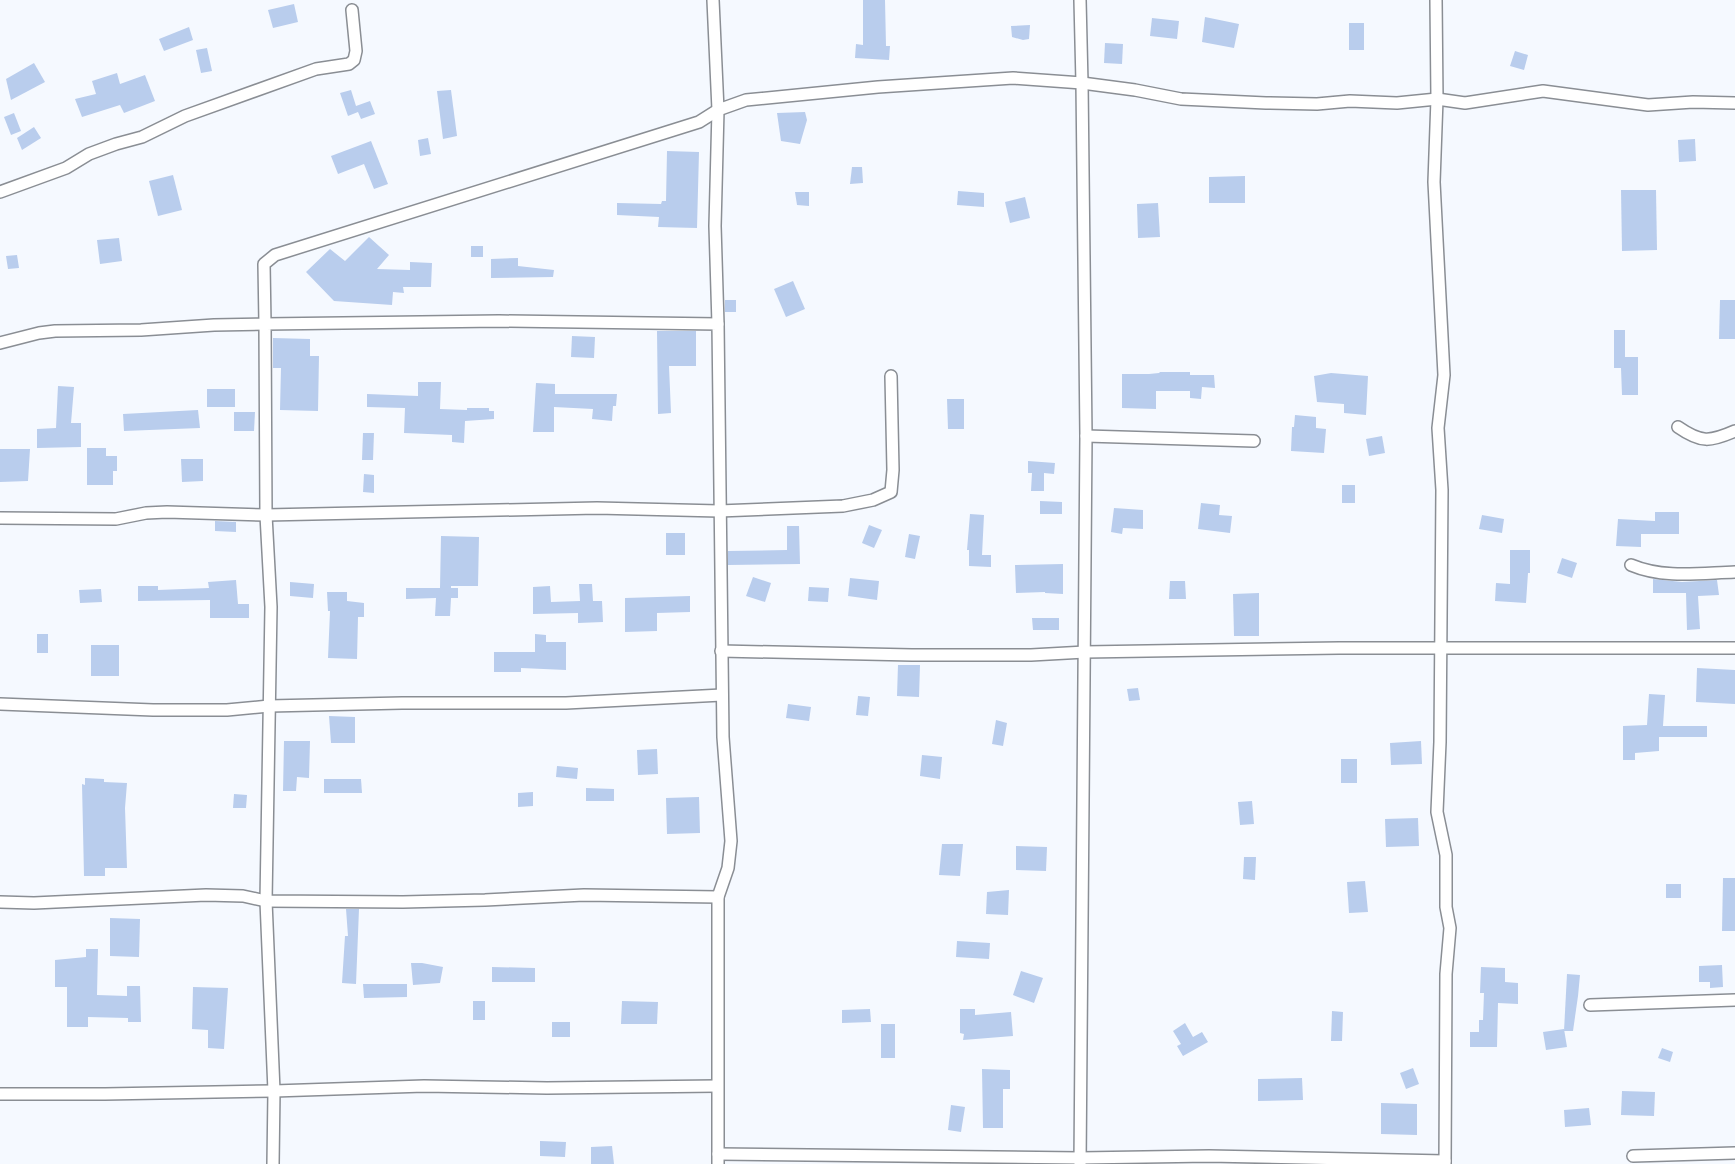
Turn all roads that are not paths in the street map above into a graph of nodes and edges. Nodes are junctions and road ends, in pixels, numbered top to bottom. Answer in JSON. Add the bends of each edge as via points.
{"nodes":[{"id":1,"x":713,"y":0,"type":"edge"},
{"id":2,"x":1080,"y":0,"type":"edge"},
{"id":3,"x":1436,"y":0,"type":"edge"},
{"id":4,"x":352,"y":10,"type":"dead end"},
{"id":5,"x":1082,"y":83,"type":"junction"},
{"id":6,"x":1437,"y":99,"type":"junction"},
{"id":7,"x":1735,"y":103,"type":"edge"},
{"id":8,"x":718,"y":110,"type":"junction"},
{"id":9,"x":0,"y":192,"type":"edge"},
{"id":10,"x":265,"y":324,"type":"junction"},
{"id":11,"x":718,"y":324,"type":"junction"},
{"id":12,"x":0,"y":344,"type":"edge"},
{"id":13,"x":891,"y":376,"type":"dead end"},
{"id":14,"x":1678,"y":427,"type":"dead end"},
{"id":15,"x":1735,"y":431,"type":"edge"},
{"id":16,"x":1086,"y":436,"type":"junction"},
{"id":17,"x":1254,"y":441,"type":"dead end"},
{"id":18,"x":719,"y":511,"type":"junction"},
{"id":19,"x":266,"y":515,"type":"junction"},
{"id":20,"x":0,"y":518,"type":"edge"},
{"id":21,"x":1632,"y":565,"type":"dead end"},
{"id":22,"x":1735,"y":572,"type":"edge"},
{"id":23,"x":1441,"y":648,"type":"junction"},
{"id":24,"x":1735,"y":648,"type":"edge"},
{"id":25,"x":721,"y":650,"type":"junction"},
{"id":26,"x":1085,"y":652,"type":"junction"},
{"id":27,"x":722,"y":695,"type":"junction"},
{"id":28,"x":0,"y":704,"type":"edge"},
{"id":29,"x":269,"y":706,"type":"junction"},
{"id":30,"x":718,"y":897,"type":"junction"},
{"id":31,"x":266,"y":901,"type":"junction"},
{"id":32,"x":0,"y":902,"type":"edge"},
{"id":33,"x":1735,"y":1000,"type":"edge"},
{"id":34,"x":1590,"y":1005,"type":"dead end"},
{"id":35,"x":717,"y":1086,"type":"junction"},
{"id":36,"x":274,"y":1091,"type":"junction"},
{"id":37,"x":0,"y":1094,"type":"edge"},
{"id":38,"x":1735,"y":1153,"type":"edge"},
{"id":39,"x":1633,"y":1156,"type":"dead end"},
{"id":40,"x":718,"y":1159,"type":"edge"},
{"id":41,"x":1080,"y":1161,"type":"edge"},
{"id":42,"x":1445,"y":1162,"type":"edge"},
{"id":43,"x":274,"y":1164,"type":"edge"}],
"edges":[{"from":1,"to":8,"type":"street"},
{"from":2,"to":5,"type":"street"},
{"from":3,"to":6,"type":"street"},
{"from":4,"to":9,"type":"street","via":[[356,51],[354,60],[349,64],[316,69],[185,116],[142,137],[90,154],[66,168]]},
{"from":5,"to":6,"type":"street","via":[[1181,100],[1316,104]]},
{"from":5,"to":8,"type":"street","via":[[1012,78],[878,87],[746,100]]},
{"from":5,"to":16,"type":"street"},
{"from":6,"to":7,"type":"street","via":[[1465,103],[1543,91],[1648,105]]},
{"from":6,"to":23,"type":"street","via":[[1434,182],[1444,367],[1438,428],[1442,490]]},
{"from":8,"to":10,"type":"street","via":[[699,122],[275,255],[264,264]]},
{"from":8,"to":11,"type":"street","via":[[715,226]]},
{"from":10,"to":11,"type":"street"},
{"from":10,"to":12,"type":"street","via":[[55,331]]},
{"from":10,"to":19,"type":"street"},
{"from":11,"to":18,"type":"street"},
{"from":13,"to":18,"type":"street","via":[[891,492],[873,500],[843,506]]},
{"from":14,"to":15,"type":"street","via":[[1690,436],[1704,440],[1717,439]]},
{"from":16,"to":17,"type":"street"},
{"from":16,"to":26,"type":"street"},
{"from":18,"to":19,"type":"street","via":[[597,508]]},
{"from":18,"to":25,"type":"street"},
{"from":19,"to":20,"type":"street","via":[[167,512],[116,519]]},
{"from":19,"to":29,"type":"street","via":[[271,606]]},
{"from":21,"to":22,"type":"street","via":[[1660,573]]},
{"from":23,"to":24,"type":"street"},
{"from":23,"to":26,"type":"street"},
{"from":23,"to":42,"type":"street","via":[[1437,812],[1446,855],[1446,907],[1450,928],[1446,974]]},
{"from":25,"to":26,"type":"street","via":[[912,655]]},
{"from":25,"to":27,"type":"street"},
{"from":26,"to":41,"type":"street"},
{"from":27,"to":29,"type":"street","via":[[566,703],[402,702]]},
{"from":27,"to":30,"type":"street","via":[[731,841],[728,868]]},
{"from":28,"to":29,"type":"street","via":[[153,710],[227,710]]},
{"from":29,"to":31,"type":"street"},
{"from":30,"to":31,"type":"street","via":[[584,895],[403,902]]},
{"from":30,"to":35,"type":"street"},
{"from":31,"to":32,"type":"street","via":[[243,896],[206,895]]},
{"from":31,"to":36,"type":"street"},
{"from":33,"to":34,"type":"street"},
{"from":35,"to":36,"type":"street","via":[[424,1086]]},
{"from":35,"to":40,"type":"street"},
{"from":36,"to":37,"type":"street"},
{"from":36,"to":43,"type":"street"},
{"from":38,"to":39,"type":"street"},
{"from":40,"to":41,"type":"street"},
{"from":41,"to":42,"type":"street","via":[[1209,1156]]}]}
